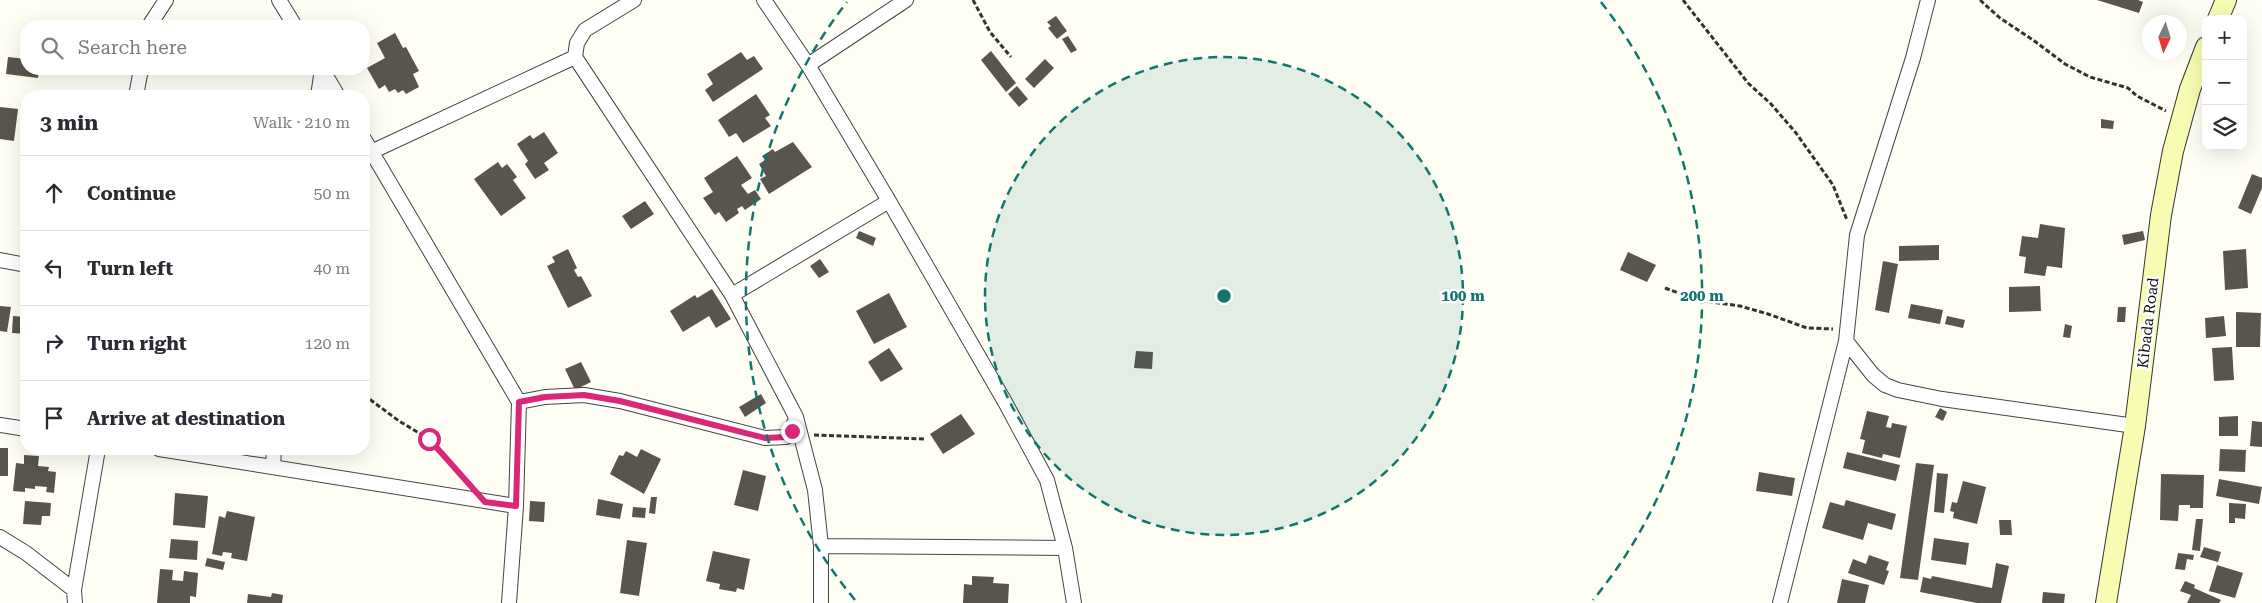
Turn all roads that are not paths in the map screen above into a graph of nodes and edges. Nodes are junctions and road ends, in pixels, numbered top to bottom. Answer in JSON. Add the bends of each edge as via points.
{"nodes":[{"id":1,"x":166,"y":0,"type":"edge"},
{"id":2,"x":279,"y":0,"type":"edge"},
{"id":3,"x":634,"y":0,"type":"edge"},
{"id":4,"x":764,"y":0,"type":"edge"},
{"id":5,"x":906,"y":0,"type":"edge"},
{"id":6,"x":1928,"y":0,"type":"edge"},
{"id":7,"x":2226,"y":0,"type":"edge"},
{"id":8,"x":2220,"y":15,"type":"edge"},
{"id":9,"x":153,"y":20,"type":"edge"},
{"id":10,"x":292,"y":20,"type":"edge"},
{"id":11,"x":576,"y":57,"type":"junction"},
{"id":12,"x":2202,"y":57,"type":"edge"},
{"id":13,"x":808,"y":65,"type":"junction"},
{"id":14,"x":140,"y":75,"type":"edge"},
{"id":15,"x":321,"y":75,"type":"edge"},
{"id":16,"x":326,"y":75,"type":"edge"},
{"id":17,"x":137,"y":90,"type":"edge"},
{"id":18,"x":319,"y":90,"type":"edge"},
{"id":19,"x":334,"y":90,"type":"edge"},
{"id":20,"x":371,"y":152,"type":"joint"},
{"id":21,"x":889,"y":201,"type":"junction"},
{"id":22,"x":0,"y":260,"type":"edge"},
{"id":23,"x":20,"y":264,"type":"edge"},
{"id":24,"x":732,"y":295,"type":"junction"},
{"id":25,"x":1846,"y":335,"type":"junction"},
{"id":26,"x":519,"y":402,"type":"junction"},
{"id":27,"x":796,"y":417,"type":"junction"},
{"id":28,"x":0,"y":425,"type":"edge"},
{"id":29,"x":2135,"y":426,"type":"junction"},
{"id":30,"x":20,"y":428,"type":"edge"},
{"id":31,"x":97,"y":455,"type":"edge"},
{"id":32,"x":197,"y":455,"type":"edge"},
{"id":33,"x":274,"y":455,"type":"edge"},
{"id":34,"x":273,"y":467,"type":"junction"},
{"id":35,"x":516,"y":506,"type":"junction"},
{"id":36,"x":0,"y":536,"type":"edge"},
{"id":37,"x":821,"y":546,"type":"junction"},
{"id":38,"x":1065,"y":548,"type":"junction"},
{"id":39,"x":75,"y":597,"type":"edge"},
{"id":40,"x":509,"y":603,"type":"edge"},
{"id":41,"x":821,"y":603,"type":"edge"},
{"id":42,"x":1074,"y":603,"type":"edge"},
{"id":43,"x":1780,"y":603,"type":"edge"},
{"id":44,"x":2106,"y":603,"type":"edge"}],
"edges":[{"from":1,"to":9,"type":"street"},
{"from":2,"to":10,"type":"street"},
{"from":3,"to":11,"type":"street","via":[[584,30],[577,43]]},
{"from":4,"to":13,"type":"street"},
{"from":5,"to":13,"type":"street"},
{"from":6,"to":25,"type":"street","via":[[1858,235]]},
{"from":7,"to":8,"type":"main road"},
{"from":11,"to":20,"type":"street"},
{"from":11,"to":24,"type":"street"},
{"from":12,"to":29,"type":"main road","name":"Kibada Road","via":[[2180,124],[2161,215]]},
{"from":13,"to":21,"type":"street"},
{"from":14,"to":17,"type":"street"},
{"from":15,"to":18,"type":"street"},
{"from":16,"to":19,"type":"street"},
{"from":20,"to":26,"type":"street"},
{"from":21,"to":24,"type":"street"},
{"from":21,"to":38,"type":"street","via":[[1047,480]]},
{"from":22,"to":23,"type":"street"},
{"from":24,"to":27,"type":"street"},
{"from":25,"to":29,"type":"street","via":[[1873,375],[1898,390],[1952,401]]},
{"from":25,"to":43,"type":"street"},
{"from":26,"to":27,"type":"street","via":[[584,395],[771,438],[786,437],[792,431]]},
{"from":26,"to":35,"type":"street"},
{"from":27,"to":37,"type":"street","via":[[815,490]]},
{"from":28,"to":30,"type":"street"},
{"from":29,"to":44,"type":"main road","name":"Kibada Road"},
{"from":31,"to":39,"type":"street"},
{"from":32,"to":34,"type":"street"},
{"from":33,"to":34,"type":"street"},
{"from":34,"to":35,"type":"street"},
{"from":35,"to":40,"type":"street"},
{"from":36,"to":39,"type":"street","via":[[26,553]]},
{"from":37,"to":38,"type":"street"},
{"from":37,"to":41,"type":"street"},
{"from":38,"to":42,"type":"street"}]}
